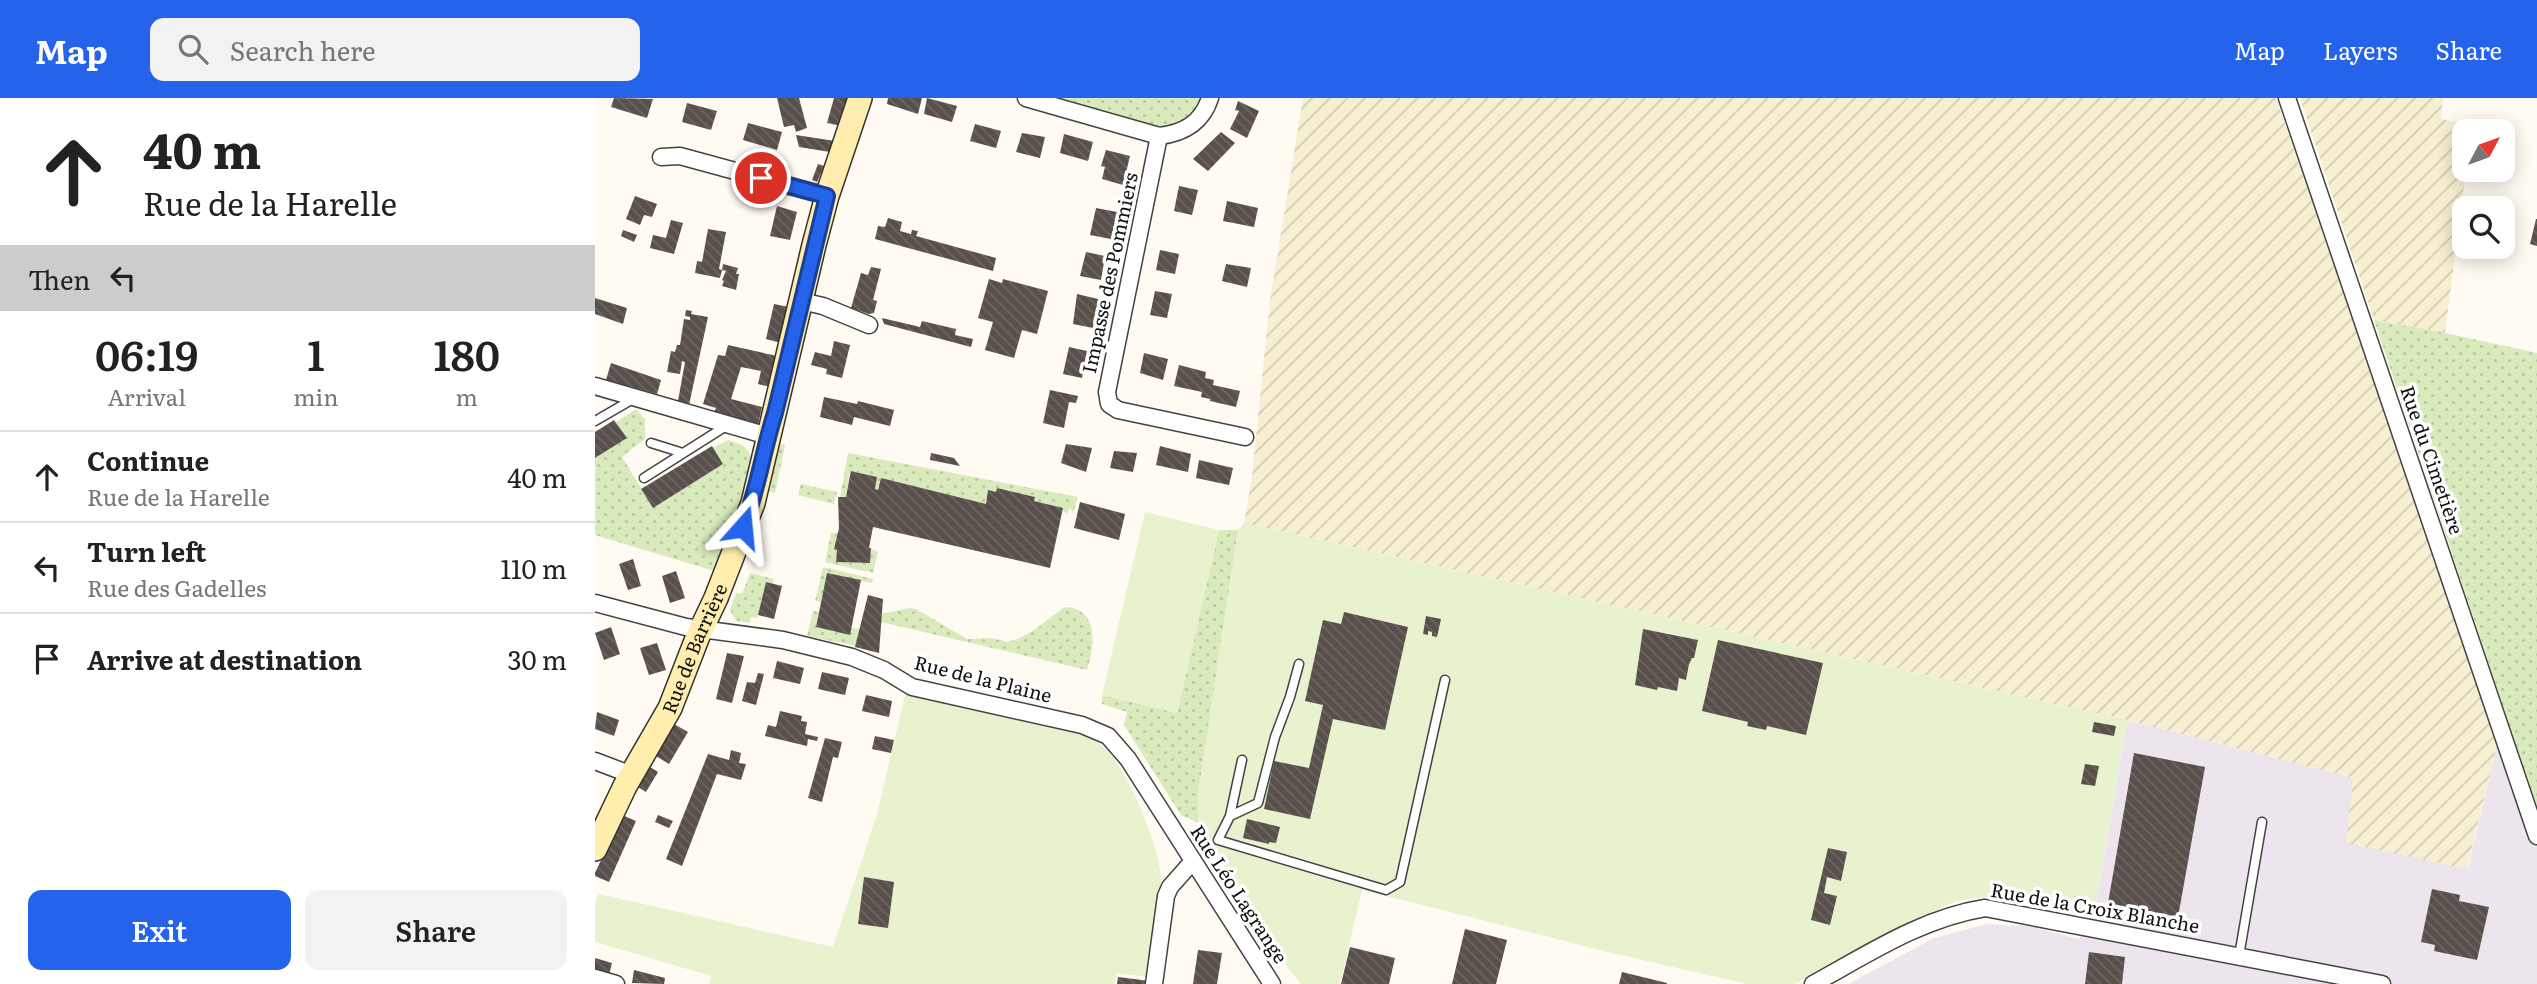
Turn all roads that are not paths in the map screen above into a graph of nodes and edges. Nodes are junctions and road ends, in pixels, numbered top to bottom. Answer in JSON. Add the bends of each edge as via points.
{"nodes":[{"id":1,"x":860,"y":98,"type":"edge"},
{"id":2,"x":1026,"y":98,"type":"edge"},
{"id":3,"x":1210,"y":98,"type":"edge"},
{"id":4,"x":2287,"y":98,"type":"edge"},
{"id":5,"x":1159,"y":136,"type":"junction"},
{"id":6,"x":661,"y":157,"type":"dead end"},
{"id":7,"x":827,"y":196,"type":"junction"},
{"id":8,"x":801,"y":301,"type":"junction"},
{"id":9,"x":869,"y":325,"type":"dead end"},
{"id":10,"x":595,"y":386,"type":"edge"},
{"id":11,"x":636,"y":397,"type":"junction"},
{"id":12,"x":595,"y":421,"type":"edge"},
{"id":13,"x":728,"y":424,"type":"junction"},
{"id":14,"x":768,"y":436,"type":"junction"},
{"id":15,"x":1245,"y":437,"type":"dead end"},
{"id":16,"x":650,"y":443,"type":"dead end"},
{"id":17,"x":683,"y":453,"type":"junction"},
{"id":18,"x":643,"y":478,"type":"dead end"},
{"id":19,"x":595,"y":603,"type":"edge"},
{"id":20,"x":702,"y":627,"type":"junction"},
{"id":21,"x":1299,"y":664,"type":"dead end"},
{"id":22,"x":1445,"y":680,"type":"dead end"},
{"id":23,"x":1242,"y":760,"type":"dead end"},
{"id":24,"x":595,"y":761,"type":"edge"},
{"id":25,"x":632,"y":775,"type":"junction"},
{"id":26,"x":1230,"y":816,"type":"junction"},
{"id":27,"x":2262,"y":822,"type":"dead end"},
{"id":28,"x":1170,"y":826,"type":"joint"},
{"id":29,"x":2537,"y":836,"type":"edge"},
{"id":30,"x":595,"y":849,"type":"edge"},
{"id":31,"x":1193,"y":861,"type":"junction"},
{"id":32,"x":2239,"y":956,"type":"junction"},
{"id":33,"x":595,"y":978,"type":"edge"},
{"id":34,"x":616,"y":984,"type":"edge"},
{"id":35,"x":1154,"y":984,"type":"edge"},
{"id":36,"x":1272,"y":984,"type":"edge"},
{"id":37,"x":1813,"y":984,"type":"edge"},
{"id":38,"x":2382,"y":984,"type":"edge"}],
"edges":[{"from":1,"to":7,"type":"street","name":"Rue de Barrière"},
{"from":2,"to":5,"type":"street"},
{"from":3,"to":5,"type":"street","via":[[1205,113],[1192,126]]},
{"from":4,"to":29,"type":"street","name":"Rue du Cimetière"},
{"from":5,"to":15,"type":"street","name":"Impasse des Pommiers","via":[[1107,392],[1109,404],[1118,410]]},
{"from":6,"to":7,"type":"street","via":[[680,156]]},
{"from":7,"to":8,"type":"street","name":"Rue de Barrière"},
{"from":8,"to":9,"type":"street"},
{"from":8,"to":14,"type":"street","name":"Rue de Barrière"},
{"from":10,"to":11,"type":"street"},
{"from":11,"to":12,"type":"lane"},
{"from":11,"to":13,"type":"street"},
{"from":13,"to":14,"type":"street"},
{"from":13,"to":17,"type":"lane"},
{"from":14,"to":20,"type":"street","name":"Rue de Barrière","via":[[753,503]]},
{"from":16,"to":17,"type":"lane"},
{"from":17,"to":18,"type":"lane"},
{"from":19,"to":20,"type":"street","name":"Rue de la Plaine","via":[[686,627]]},
{"from":20,"to":25,"type":"street","name":"Rue de Barrière","via":[[670,708]]},
{"from":20,"to":28,"type":"street","name":"Rue de la Plaine","via":[[852,657],[912,687],[1099,732],[1128,759]]},
{"from":21,"to":26,"type":"lane","via":[[1258,803]]},
{"from":22,"to":26,"type":"lane","via":[[1400,882],[1386,890],[1218,840]]},
{"from":23,"to":26,"type":"lane"},
{"from":24,"to":25,"type":"street"},
{"from":25,"to":30,"type":"street","name":"Rue de Barrière"},
{"from":27,"to":32,"type":"lane"},
{"from":28,"to":31,"type":"street","name":"Rue Léo Lagrange"},
{"from":31,"to":35,"type":"street","via":[[1166,896]]},
{"from":31,"to":36,"type":"street","name":"Rue Léo Lagrange"},
{"from":32,"to":37,"type":"street","name":"Rue de la Croix Blanche","via":[[1985,908],[1962,911],[1916,928]]},
{"from":32,"to":38,"type":"street","name":"Rue de la Croix Blanche"},
{"from":33,"to":34,"type":"street"}]}
